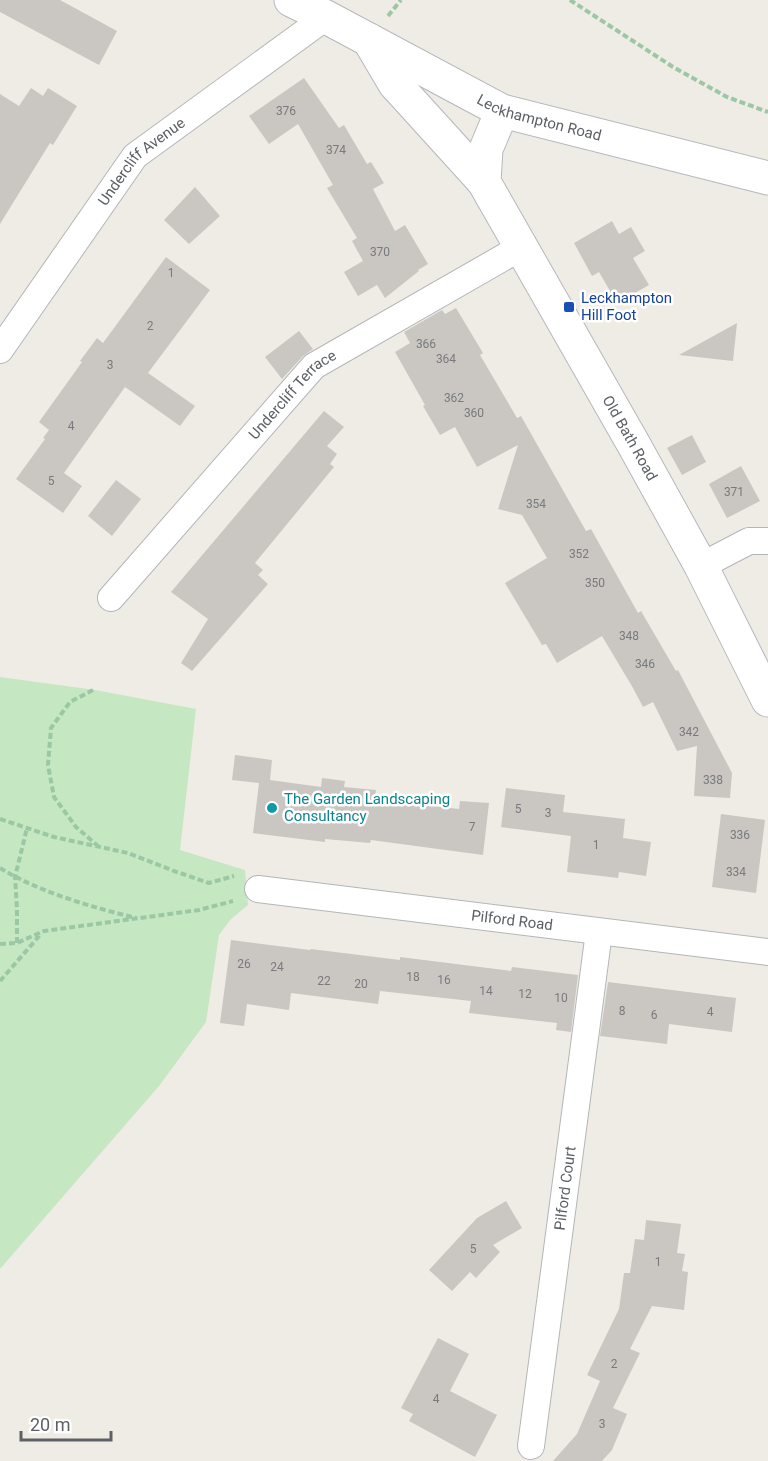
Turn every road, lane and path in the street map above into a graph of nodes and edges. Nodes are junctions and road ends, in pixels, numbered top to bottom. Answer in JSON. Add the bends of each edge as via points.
{"nodes":[{"id":1,"x":291,"y":0,"type":"edge"},
{"id":2,"x":570,"y":0,"type":"edge"},
{"id":3,"x":326,"y":17,"type":"junction"},
{"id":4,"x":369,"y":40,"type":"junction"},
{"id":5,"x":502,"y":111,"type":"junction"},
{"id":6,"x":768,"y":112,"type":"edge"},
{"id":7,"x":768,"y":178,"type":"edge"},
{"id":8,"x":484,"y":182,"type":"junction"},
{"id":9,"x":520,"y":248,"type":"junction"},
{"id":10,"x":0,"y":350,"type":"edge"},
{"id":11,"x":768,"y":542,"type":"edge"},
{"id":12,"x":701,"y":566,"type":"junction"},
{"id":13,"x":111,"y":598,"type":"dead end"},
{"id":14,"x":93,"y":690,"type":"dead end"},
{"id":15,"x":768,"y":700,"type":"edge"},
{"id":16,"x":0,"y":819,"type":"edge"},
{"id":17,"x":27,"y":828,"type":"junction"},
{"id":18,"x":99,"y":847,"type":"junction"},
{"id":19,"x":0,"y":868,"type":"edge"},
{"id":20,"x":15,"y":877,"type":"junction"},
{"id":21,"x":247,"y":888,"type":"junction"},
{"id":22,"x":140,"y":919,"type":"junction"},
{"id":23,"x":44,"y":931,"type":"junction"},
{"id":24,"x":599,"y":932,"type":"junction"},
{"id":25,"x":17,"y":943,"type":"junction"},
{"id":26,"x":0,"y":944,"type":"edge"},
{"id":27,"x":768,"y":952,"type":"edge"},
{"id":28,"x":0,"y":981,"type":"edge"},
{"id":29,"x":531,"y":1446,"type":"dead end"}],
"edges":[{"from":1,"to":3,"type":"street","name":"Leckhampton Road"},
{"from":2,"to":6,"type":"path","via":[[673,67],[727,97]]},
{"from":3,"to":4,"type":"street","name":"Leckhampton Road"},
{"from":3,"to":10,"type":"street","name":"Undercliff Avenue","via":[[135,156]]},
{"from":4,"to":5,"type":"street","name":"Leckhampton Road"},
{"from":4,"to":8,"type":"street","name":"Old Bath Road","via":[[394,84]]},
{"from":5,"to":7,"type":"street","name":"Leckhampton Road"},
{"from":5,"to":8,"type":"street","via":[[486,149]]},
{"from":8,"to":9,"type":"street","name":"Old Bath Road"},
{"from":9,"to":12,"type":"street","name":"Old Bath Road"},
{"from":9,"to":13,"type":"street","name":"Undercliff Terrace","via":[[314,366]]},
{"from":11,"to":12,"type":"street","via":[[749,541]]},
{"from":12,"to":15,"type":"street","name":"Old Bath Road"},
{"from":14,"to":18,"type":"path","via":[[70,702],[51,728],[48,765],[54,797],[76,827]]},
{"from":16,"to":17,"type":"path"},
{"from":17,"to":18,"type":"path"},
{"from":17,"to":20,"type":"path"},
{"from":18,"to":21,"type":"path","via":[[128,853],[209,883]]},
{"from":19,"to":20,"type":"path"},
{"from":20,"to":22,"type":"path","via":[[84,905]]},
{"from":20,"to":25,"type":"path"},
{"from":21,"to":22,"type":"path","via":[[228,901],[199,910]]},
{"from":21,"to":24,"type":"street","name":"Pilford Road"},
{"from":22,"to":23,"type":"path"},
{"from":23,"to":25,"type":"path"},
{"from":23,"to":28,"type":"path"},
{"from":24,"to":27,"type":"street","name":"Pilford Road"},
{"from":24,"to":29,"type":"street","name":"Pilford Court"},
{"from":25,"to":26,"type":"path"}]}
